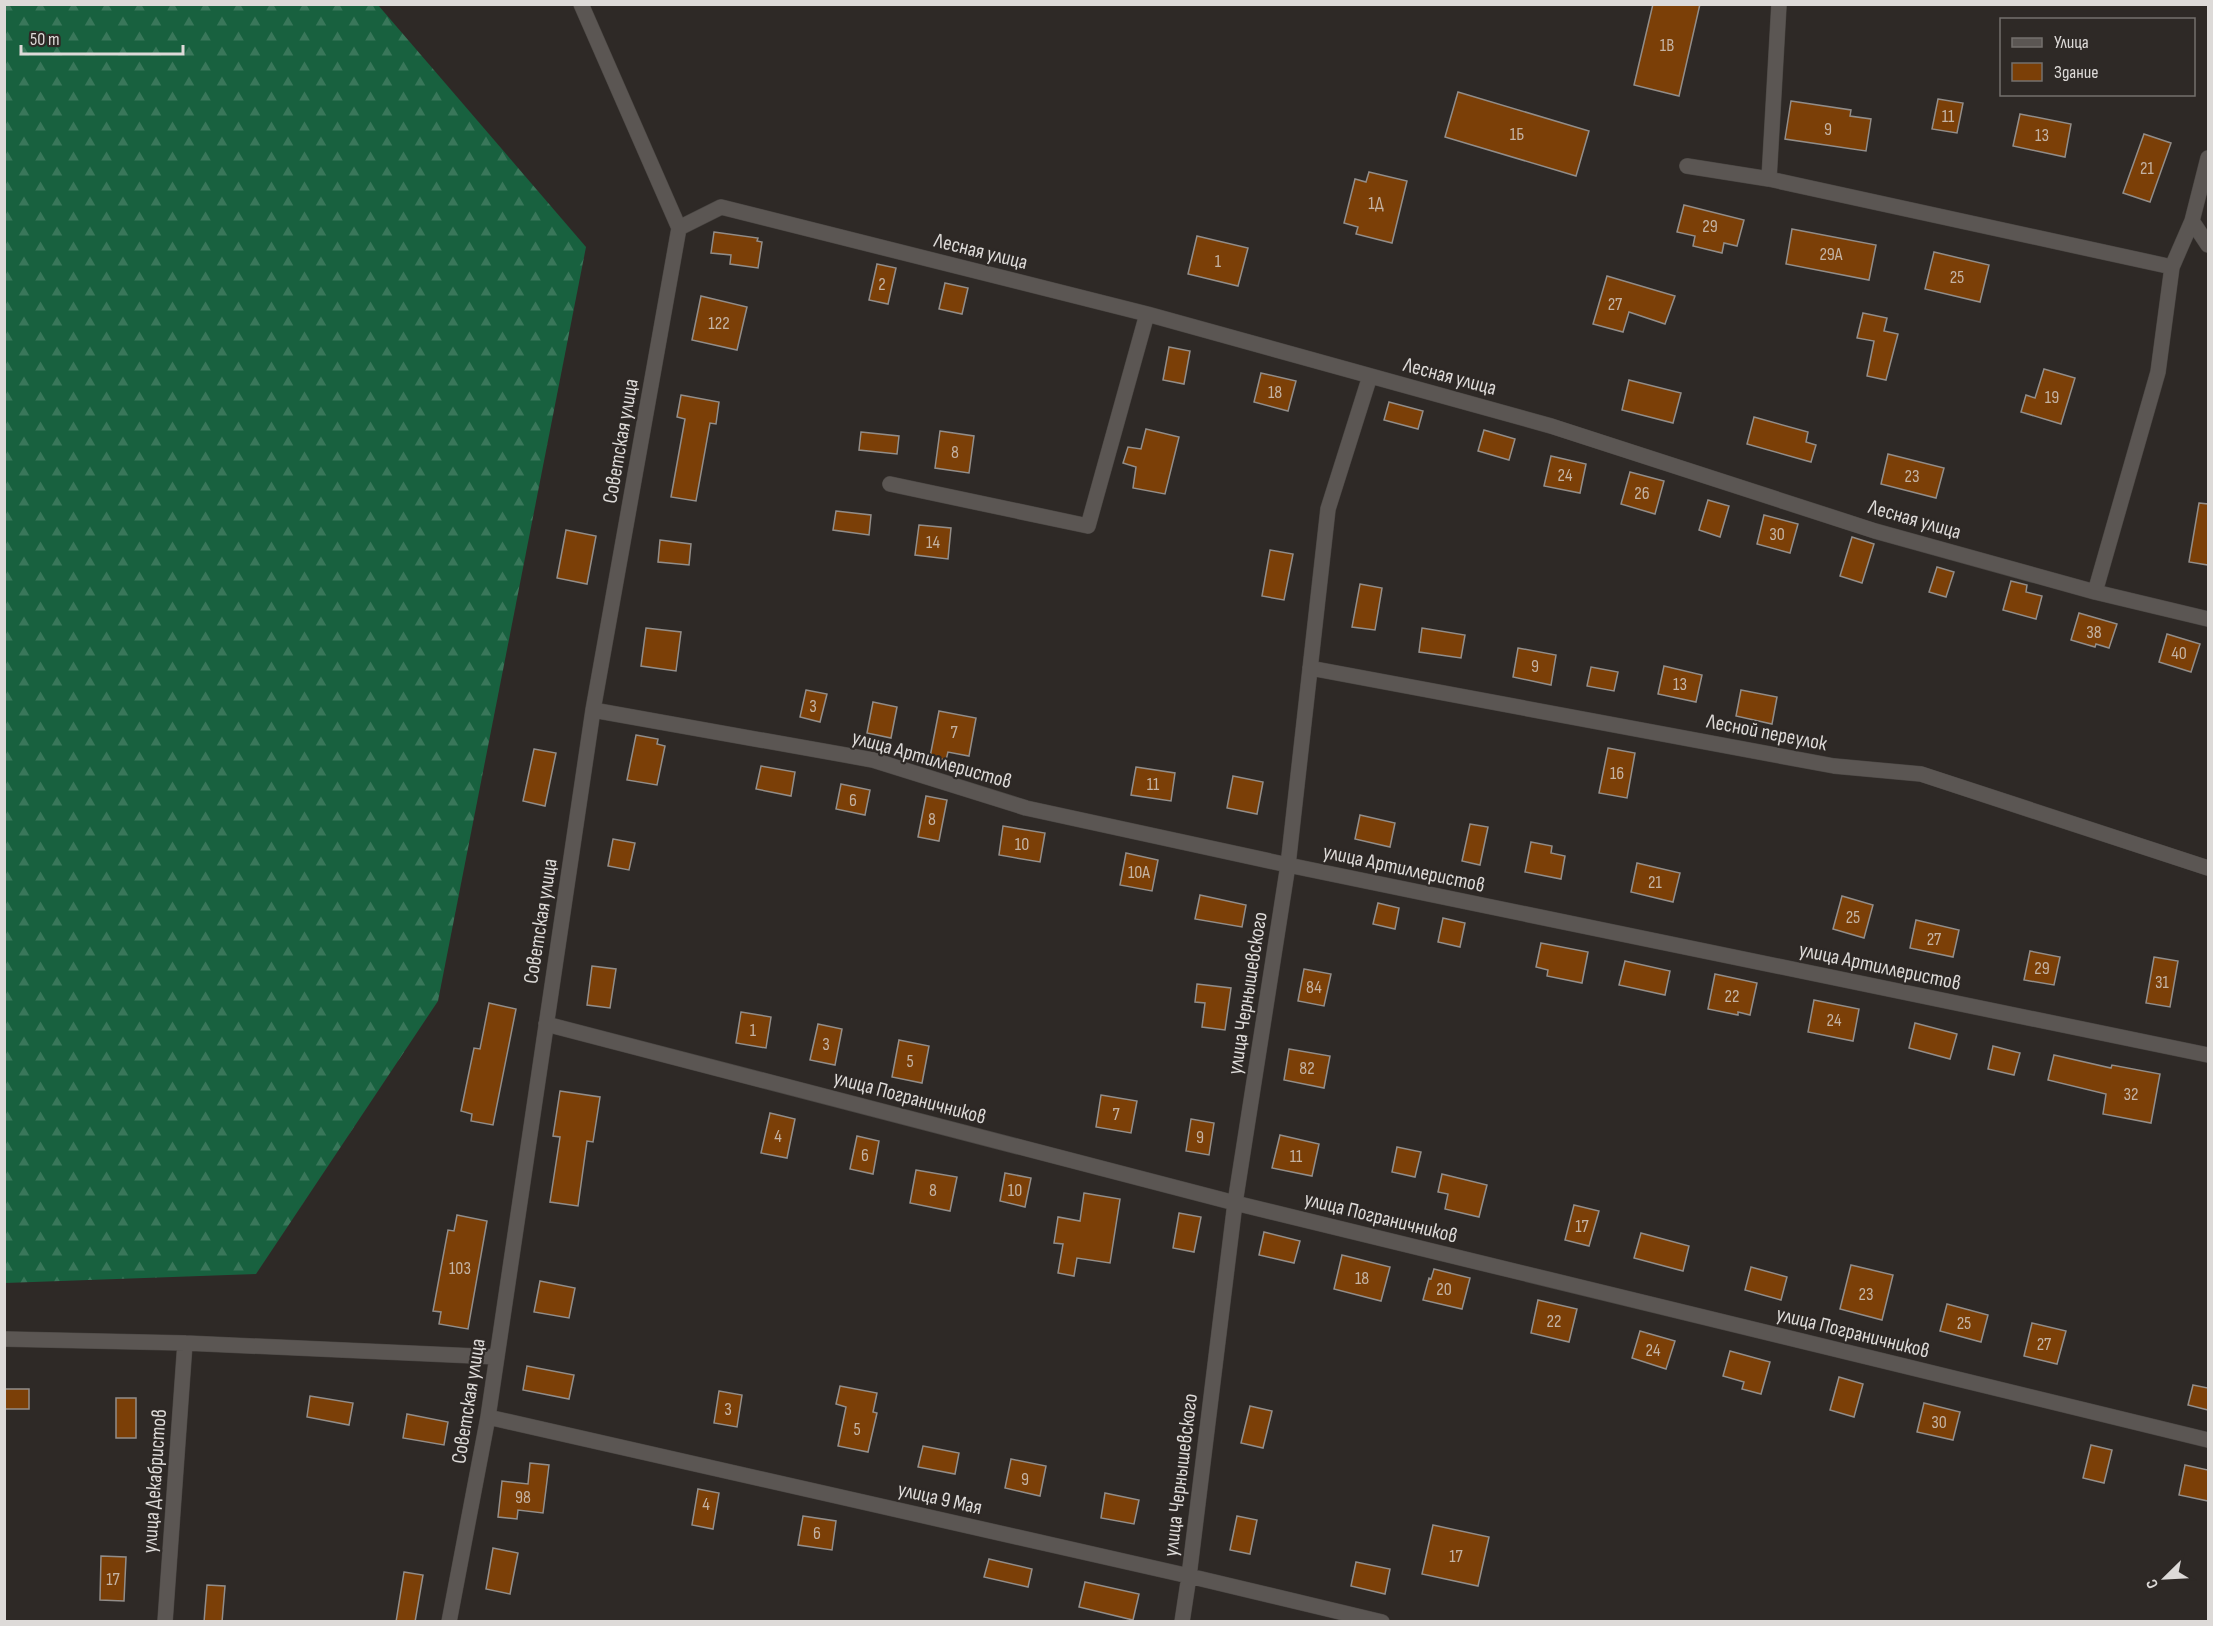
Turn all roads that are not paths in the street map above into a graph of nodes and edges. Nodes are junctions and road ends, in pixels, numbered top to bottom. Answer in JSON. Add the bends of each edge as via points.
{"nodes":[{"id":1,"x":581,"y":4,"type":"edge"},
{"id":2,"x":1779,"y":4,"type":"edge"},
{"id":3,"x":2208,"y":158,"type":"edge"},
{"id":4,"x":1687,"y":166,"type":"dead end"},
{"id":5,"x":1769,"y":179,"type":"junction"},
{"id":6,"x":2192,"y":221,"type":"junction"},
{"id":7,"x":679,"y":228,"type":"junction"},
{"id":8,"x":2208,"y":245,"type":"edge"},
{"id":9,"x":2172,"y":267,"type":"junction"},
{"id":10,"x":1147,"y":314,"type":"junction"},
{"id":11,"x":1370,"y":376,"type":"junction"},
{"id":12,"x":890,"y":484,"type":"dead end"},
{"id":13,"x":2095,"y":592,"type":"junction"},
{"id":14,"x":2208,"y":619,"type":"edge"},
{"id":15,"x":1310,"y":669,"type":"junction"},
{"id":16,"x":594,"y":710,"type":"junction"},
{"id":17,"x":1288,"y":865,"type":"junction"},
{"id":18,"x":2208,"y":868,"type":"edge"},
{"id":19,"x":546,"y":1024,"type":"junction"},
{"id":20,"x":2208,"y":1055,"type":"edge"},
{"id":21,"x":1235,"y":1203,"type":"junction"},
{"id":22,"x":4,"y":1339,"type":"edge"},
{"id":23,"x":185,"y":1343,"type":"junction"},
{"id":24,"x":497,"y":1357,"type":"junction"},
{"id":25,"x":488,"y":1417,"type":"junction"},
{"id":26,"x":2208,"y":1440,"type":"edge"},
{"id":27,"x":1190,"y":1576,"type":"junction"},
{"id":28,"x":165,"y":1622,"type":"edge"},
{"id":29,"x":449,"y":1622,"type":"edge"},
{"id":30,"x":1182,"y":1622,"type":"edge"},
{"id":31,"x":1382,"y":1622,"type":"edge"}],
"edges":[{"from":1,"to":7,"type":"street"},
{"from":2,"to":5,"type":"street"},
{"from":3,"to":6,"type":"street"},
{"from":4,"to":5,"type":"street"},
{"from":5,"to":9,"type":"street"},
{"from":6,"to":8,"type":"street"},
{"from":6,"to":9,"type":"street"},
{"from":7,"to":10,"type":"street","name":"Лесная улица","via":[[721,207]]},
{"from":7,"to":16,"type":"street","name":"Советская улица"},
{"from":9,"to":13,"type":"street","via":[[2158,372]]},
{"from":10,"to":11,"type":"street","name":"Лесная улица"},
{"from":10,"to":12,"type":"street","via":[[1088,526]]},
{"from":11,"to":13,"type":"street","name":"Лесная улица","via":[[1551,426],[1875,531]]},
{"from":11,"to":15,"type":"street","name":"улица Чернышевского","via":[[1328,509]]},
{"from":13,"to":14,"type":"street","name":"Лесная улица"},
{"from":15,"to":17,"type":"street","name":"улица Чернышевского"},
{"from":15,"to":18,"type":"street","name":"Лесной переулок","via":[[1834,766],[1921,774]]},
{"from":16,"to":17,"type":"street","name":"улица Артиллеристов","via":[[873,759],[1026,808]]},
{"from":16,"to":19,"type":"street","name":"Советская улица"},
{"from":17,"to":20,"type":"street","name":"улица Артиллеристов"},
{"from":17,"to":21,"type":"street","name":"улица Чернышевского"},
{"from":19,"to":21,"type":"street","name":"улица Пограничников"},
{"from":19,"to":24,"type":"street","name":"Советская улица"},
{"from":21,"to":26,"type":"street","name":"улица Пограничников"},
{"from":21,"to":27,"type":"street","name":"улица Чернышевского"},
{"from":22,"to":23,"type":"street"},
{"from":23,"to":24,"type":"street"},
{"from":23,"to":28,"type":"street","name":"улица Декабристов"},
{"from":24,"to":25,"type":"street","name":"Советская улица"},
{"from":25,"to":27,"type":"street","name":"улица 9 Мая"},
{"from":25,"to":29,"type":"street","name":"Советская улица"},
{"from":27,"to":30,"type":"street","name":"улица Чернышевского"},
{"from":27,"to":31,"type":"street","name":"улица 9 Мая"}]}
